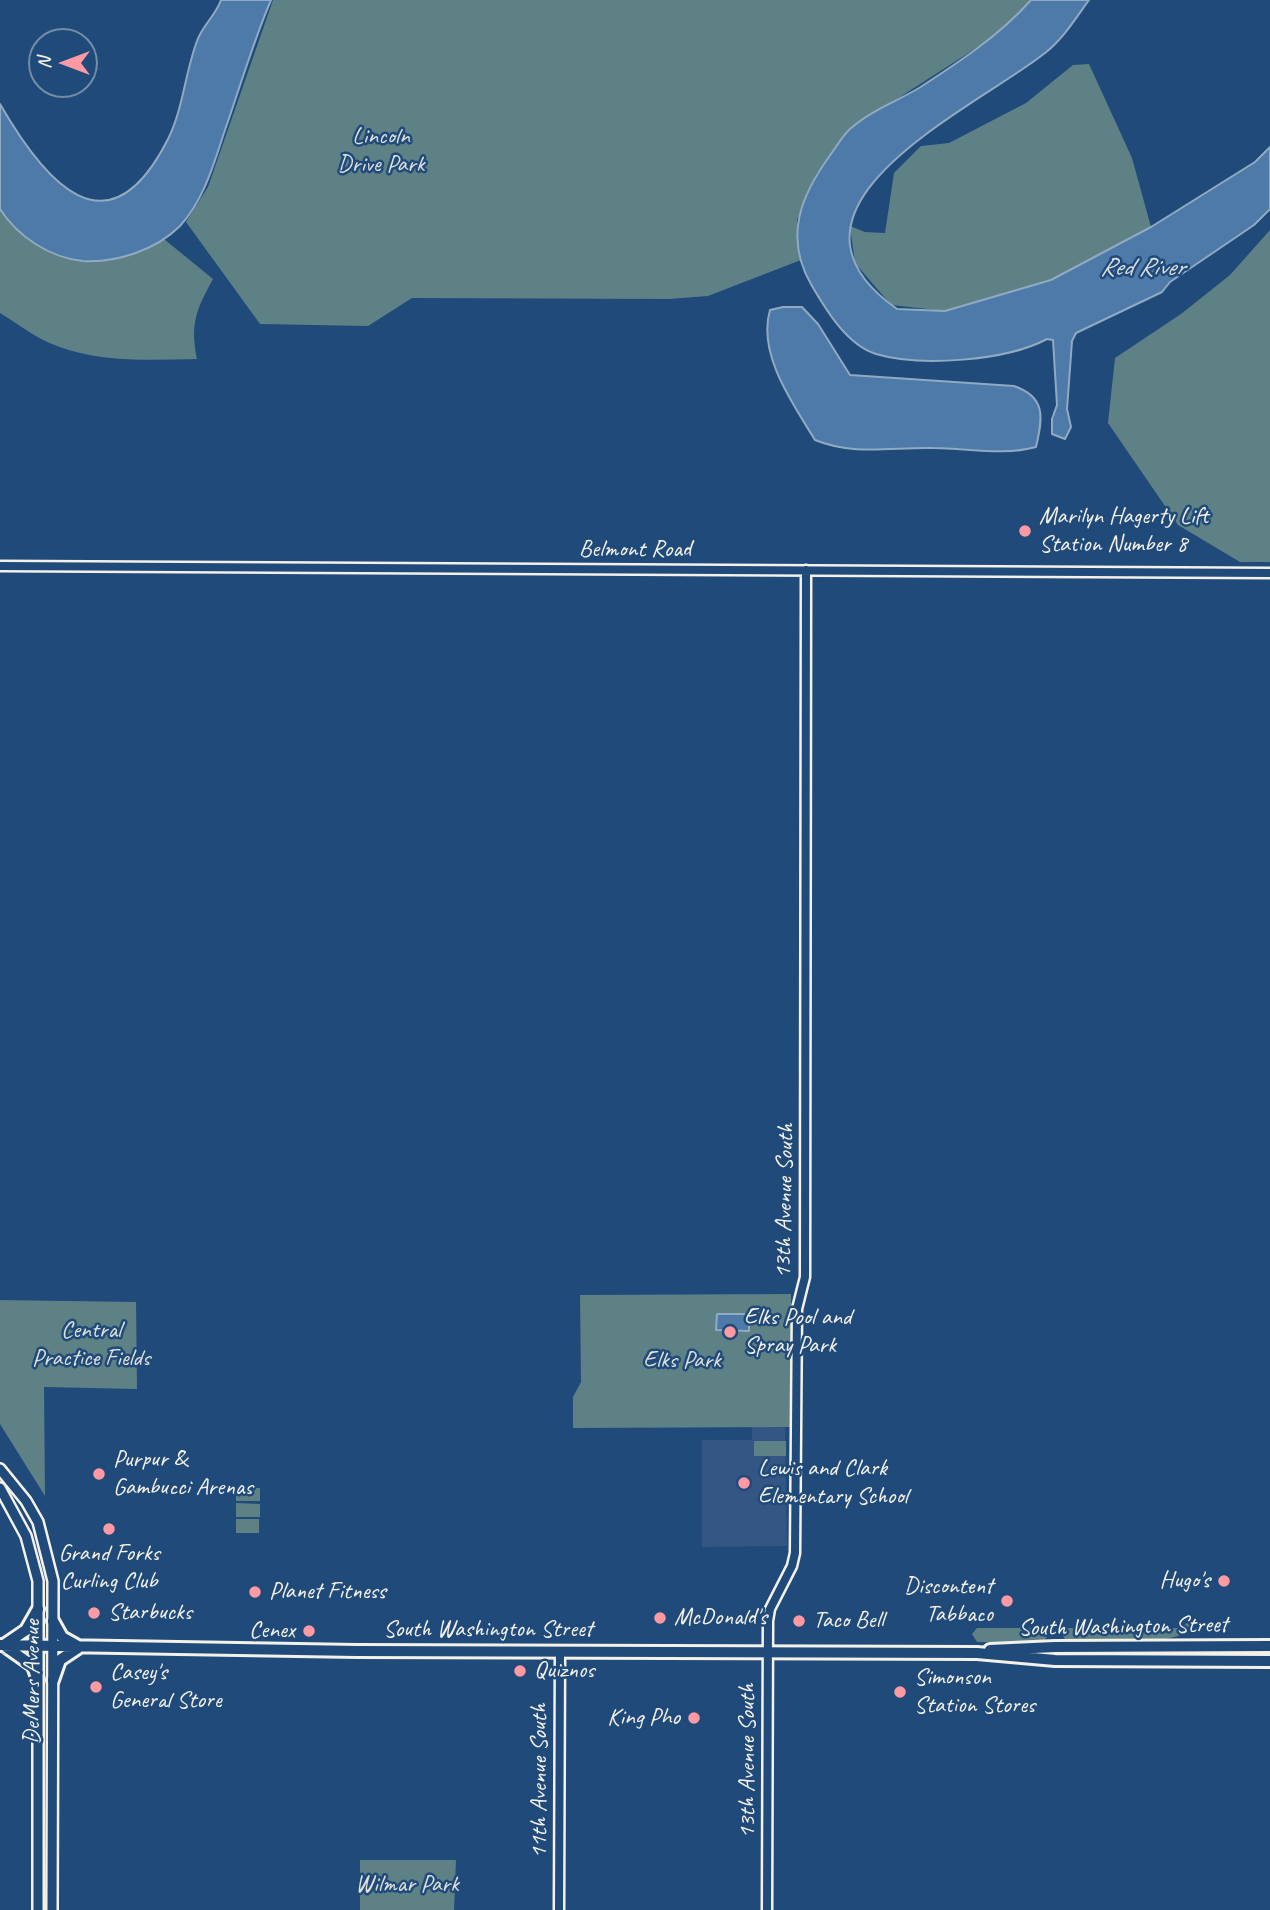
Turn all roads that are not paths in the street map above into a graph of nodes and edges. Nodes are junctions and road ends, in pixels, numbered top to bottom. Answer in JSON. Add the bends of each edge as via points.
{"nodes":[{"id":1,"x":0,"y":566,"type":"edge"},
{"id":2,"x":806,"y":570,"type":"junction"},
{"id":3,"x":1270,"y":573,"type":"edge"},
{"id":4,"x":0,"y":1469,"type":"edge"},
{"id":5,"x":0,"y":1488,"type":"edge"},
{"id":6,"x":26,"y":1501,"type":"junction"},
{"id":7,"x":12,"y":1509,"type":"junction"},
{"id":8,"x":38,"y":1609,"type":"junction"},
{"id":9,"x":53,"y":1620,"type":"junction"},
{"id":10,"x":2,"y":1645,"type":"edge"},
{"id":11,"x":38,"y":1646,"type":"junction"},
{"id":12,"x":1270,"y":1646,"type":"edge"},
{"id":13,"x":53,"y":1647,"type":"junction"},
{"id":14,"x":80,"y":1647,"type":"junction"},
{"id":15,"x":560,"y":1652,"type":"junction"},
{"id":16,"x":767,"y":1652,"type":"junction"},
{"id":17,"x":977,"y":1653,"type":"junction"},
{"id":18,"x":1270,"y":1661,"type":"edge"},
{"id":19,"x":37,"y":1678,"type":"junction"},
{"id":20,"x":53,"y":1680,"type":"junction"},
{"id":21,"x":37,"y":1854,"type":"junction"},
{"id":22,"x":52,"y":1854,"type":"junction"},
{"id":23,"x":38,"y":1910,"type":"edge"},
{"id":24,"x":52,"y":1910,"type":"edge"},
{"id":25,"x":559,"y":1910,"type":"edge"},
{"id":26,"x":767,"y":1910,"type":"edge"}],
"edges":[{"from":1,"to":2,"type":"street","name":"Belmont Road"},
{"from":2,"to":3,"type":"street","name":"Belmont Road"},
{"from":2,"to":16,"type":"street","name":"13th Avenue South","via":[[805,1277],[797,1308],[795,1553],[768,1615]]},
{"from":4,"to":6,"type":"main road","name":"DeMers Avenue"},
{"from":5,"to":7,"type":"main road","name":"DeMers Avenue"},
{"from":6,"to":7,"type":"main road"},
{"from":6,"to":9,"type":"main road","name":"DeMers Avenue","via":[[50,1562]]},
{"from":7,"to":8,"type":"main road","name":"DeMers Avenue","via":[[36,1564]]},
{"from":8,"to":10,"type":"main road","via":[[26,1630]]},
{"from":8,"to":11,"type":"main road","name":"DeMers Avenue"},
{"from":9,"to":13,"type":"main road","name":"DeMers Avenue"},
{"from":9,"to":14,"type":"main road","via":[[62,1637]]},
{"from":10,"to":11,"type":"main road","name":"South Washington Street"},
{"from":10,"to":19,"type":"main road","via":[[33,1666]]},
{"from":11,"to":13,"type":"main road","name":"South Washington Street"},
{"from":11,"to":19,"type":"main road","name":"DeMers Avenue"},
{"from":12,"to":17,"type":"main road","name":"South Washington Street","via":[[1031,1647]]},
{"from":13,"to":14,"type":"main road","name":"South Washington Street"},
{"from":13,"to":20,"type":"main road","name":"DeMers Avenue"},
{"from":14,"to":15,"type":"main road","name":"South Washington Street"},
{"from":14,"to":20,"type":"main road","via":[[65,1655]]},
{"from":15,"to":16,"type":"main road","name":"South Washington Street"},
{"from":15,"to":25,"type":"street","name":"11th Avenue South"},
{"from":16,"to":17,"type":"main road","name":"South Washington Street"},
{"from":16,"to":26,"type":"street","name":"13th Avenue South"},
{"from":17,"to":18,"type":"main road","name":"South Washington Street","via":[[1055,1660]]},
{"from":19,"to":21,"type":"main road","name":"DeMers Avenue"},
{"from":20,"to":22,"type":"main road","name":"DeMers Avenue"},
{"from":21,"to":22,"type":"main road"},
{"from":21,"to":23,"type":"main road","name":"DeMers Avenue"},
{"from":22,"to":24,"type":"main road","name":"DeMers Avenue"}]}
